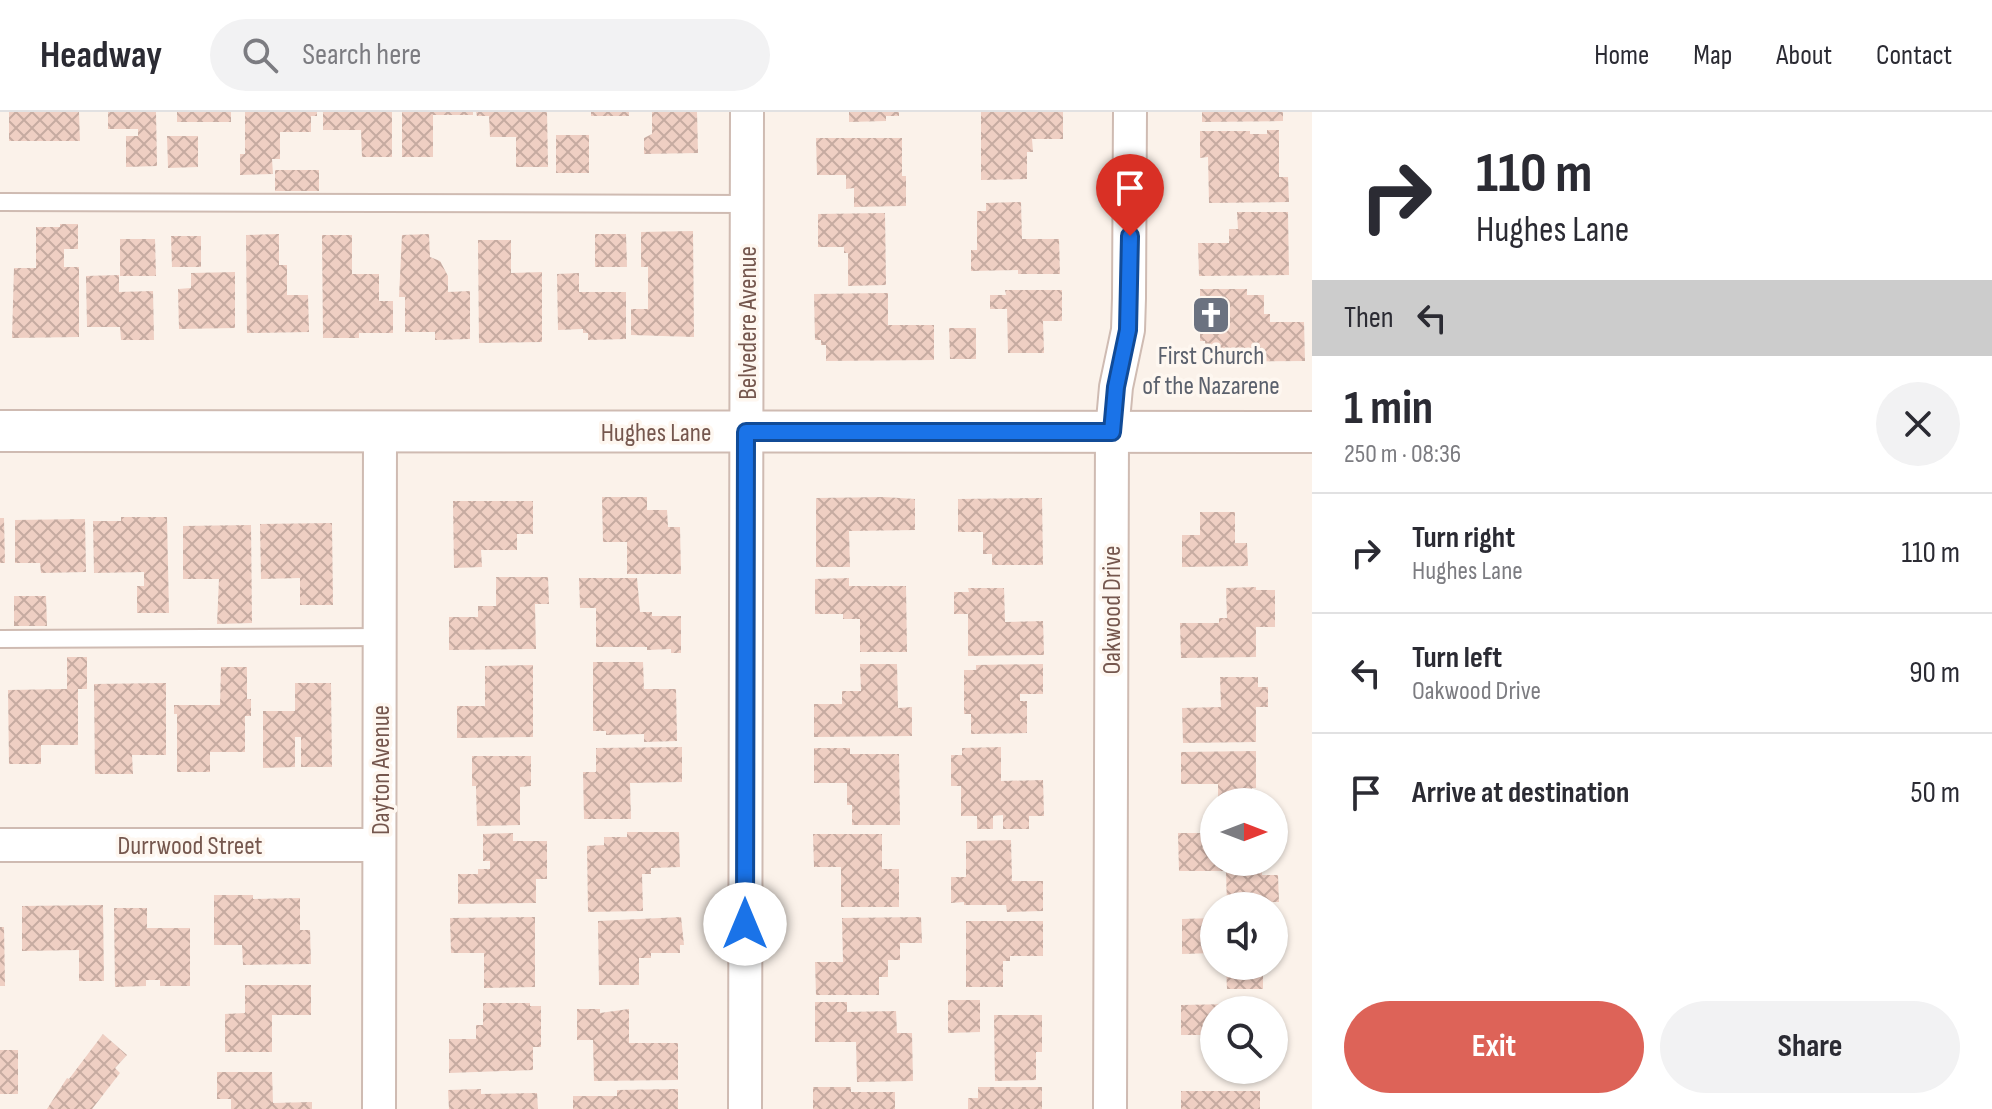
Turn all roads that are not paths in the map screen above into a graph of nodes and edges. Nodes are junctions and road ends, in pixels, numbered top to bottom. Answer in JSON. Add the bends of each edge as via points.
{"nodes":[{"id":1,"x":747,"y":112,"type":"edge"},
{"id":2,"x":1130,"y":112,"type":"edge"},
{"id":3,"x":0,"y":202,"type":"edge"},
{"id":4,"x":747,"y":204,"type":"junction"},
{"id":5,"x":0,"y":431,"type":"edge"},
{"id":6,"x":380,"y":432,"type":"junction"},
{"id":7,"x":746,"y":432,"type":"junction"},
{"id":8,"x":1112,"y":432,"type":"junction"},
{"id":9,"x":1312,"y":432,"type":"edge"},
{"id":10,"x":380,"y":637,"type":"junction"},
{"id":11,"x":0,"y":639,"type":"edge"},
{"id":12,"x":0,"y":845,"type":"edge"},
{"id":13,"x":379,"y":845,"type":"junction"},
{"id":14,"x":379,"y":1109,"type":"edge"},
{"id":15,"x":745,"y":1109,"type":"edge"},
{"id":16,"x":1110,"y":1109,"type":"edge"}],
"edges":[{"from":1,"to":4,"type":"street","name":"Belvedere Avenue"},
{"from":2,"to":8,"type":"street","name":"Oakwood Drive","via":[[1128,320]]},
{"from":3,"to":4,"type":"lane"},
{"from":4,"to":7,"type":"street","name":"Belvedere Avenue"},
{"from":5,"to":6,"type":"street","name":"Hughes Lane"},
{"from":6,"to":7,"type":"street","name":"Hughes Lane"},
{"from":6,"to":10,"type":"street","name":"Dayton Avenue"},
{"from":7,"to":8,"type":"street","name":"Hughes Lane"},
{"from":7,"to":15,"type":"street","name":"Belvedere Avenue"},
{"from":8,"to":9,"type":"street","name":"Hughes Lane"},
{"from":8,"to":16,"type":"street","name":"Oakwood Drive"},
{"from":10,"to":11,"type":"lane"},
{"from":10,"to":13,"type":"street","name":"Dayton Avenue"},
{"from":12,"to":13,"type":"street","name":"Durrwood Street"},
{"from":13,"to":14,"type":"street","name":"Dayton Avenue"}]}
